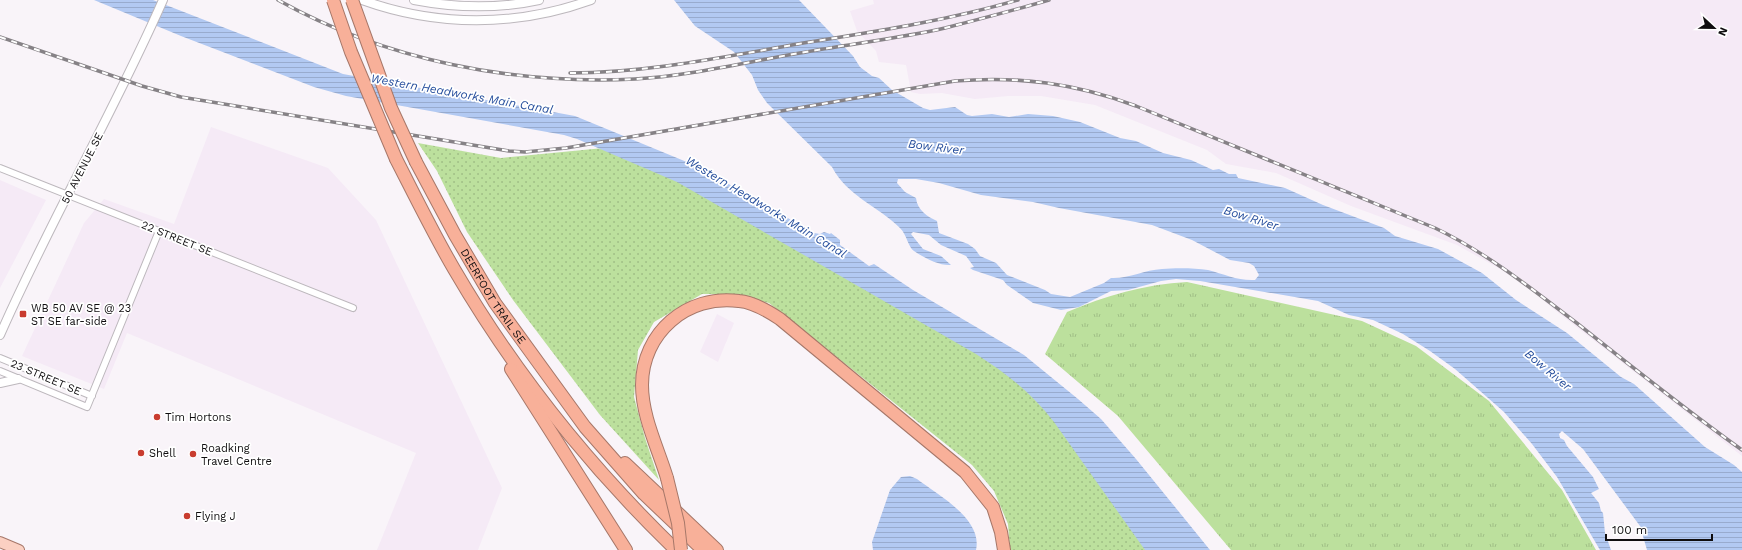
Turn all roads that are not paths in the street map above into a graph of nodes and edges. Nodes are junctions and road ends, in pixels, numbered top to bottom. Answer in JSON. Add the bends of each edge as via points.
{"nodes":[{"id":1,"x":163,"y":0,"type":"edge"},
{"id":2,"x":333,"y":0,"type":"edge"},
{"id":3,"x":352,"y":0,"type":"edge"},
{"id":4,"x":362,"y":0,"type":"edge"},
{"id":5,"x":414,"y":0,"type":"edge"},
{"id":6,"x":539,"y":0,"type":"edge"},
{"id":7,"x":591,"y":0,"type":"edge"},
{"id":8,"x":0,"y":168,"type":"edge"},
{"id":9,"x":68,"y":196,"type":"junction"},
{"id":10,"x":159,"y":231,"type":"junction"},
{"id":11,"x":353,"y":308,"type":"dead end"},
{"id":12,"x":495,"y":333,"type":"junction"},
{"id":13,"x":0,"y":335,"type":"edge"},
{"id":14,"x":0,"y":358,"type":"edge"},
{"id":15,"x":0,"y":371,"type":"edge"},
{"id":16,"x":18,"y":379,"type":"junction"},
{"id":17,"x":0,"y":383,"type":"edge"},
{"id":18,"x":92,"y":396,"type":"junction"},
{"id":19,"x":585,"y":427,"type":"junction"},
{"id":20,"x":0,"y":542,"type":"edge"},
{"id":21,"x":19,"y":550,"type":"edge"},
{"id":22,"x":626,"y":550,"type":"edge"},
{"id":23,"x":676,"y":550,"type":"edge"},
{"id":24,"x":681,"y":550,"type":"edge"},
{"id":25,"x":703,"y":550,"type":"edge"},
{"id":26,"x":717,"y":550,"type":"edge"},
{"id":27,"x":1004,"y":550,"type":"edge"}],
"edges":[{"from":1,"to":9,"type":"street","name":"50 AVENUE SE"},
{"from":2,"to":12,"type":"highway","name":"DEERFOOT TRAIL SE","bridge":true,"via":[[351,52],[396,159],[455,269]]},
{"from":3,"to":19,"type":"highway","name":"DEERFOOT TRAIL SE","bridge":true,"via":[[391,108],[455,235],[495,302]]},
{"from":4,"to":7,"type":"street","via":[[419,16],[471,21],[529,17]]},
{"from":5,"to":6,"type":"street","via":[[473,7]]},
{"from":8,"to":9,"type":"street","name":"22 STREET SE"},
{"from":9,"to":10,"type":"street","name":"22 STREET SE"},
{"from":9,"to":13,"type":"street","name":"50 AVENUE SE","via":[[28,272]]},
{"from":10,"to":11,"type":"street","name":"22 STREET SE"},
{"from":10,"to":18,"type":"street"},
{"from":12,"to":22,"type":"highway","via":[[511,370]]},
{"from":12,"to":23,"type":"highway","name":"DEERFOOT TRAIL SE","via":[[564,428],[653,528]]},
{"from":14,"to":18,"type":"street","name":"23 STREET SE"},
{"from":15,"to":16,"type":"street","name":"23 STREET SE"},
{"from":16,"to":17,"type":"street"},
{"from":16,"to":18,"type":"street","name":"23 STREET SE","via":[[87,407]]},
{"from":19,"to":25,"type":"highway","name":"DEERFOOT TRAIL SE","via":[[644,494]]},
{"from":19,"to":26,"type":"highway"},
{"from":20,"to":21,"type":"main road"},
{"from":24,"to":27,"type":"highway","bridge":true,"via":[[678,523],[667,478],[644,405],[642,371],[653,340],[662,328],[692,306],[717,300],[740,301],[780,319],[966,472],[993,507],[1002,532]]}]}
